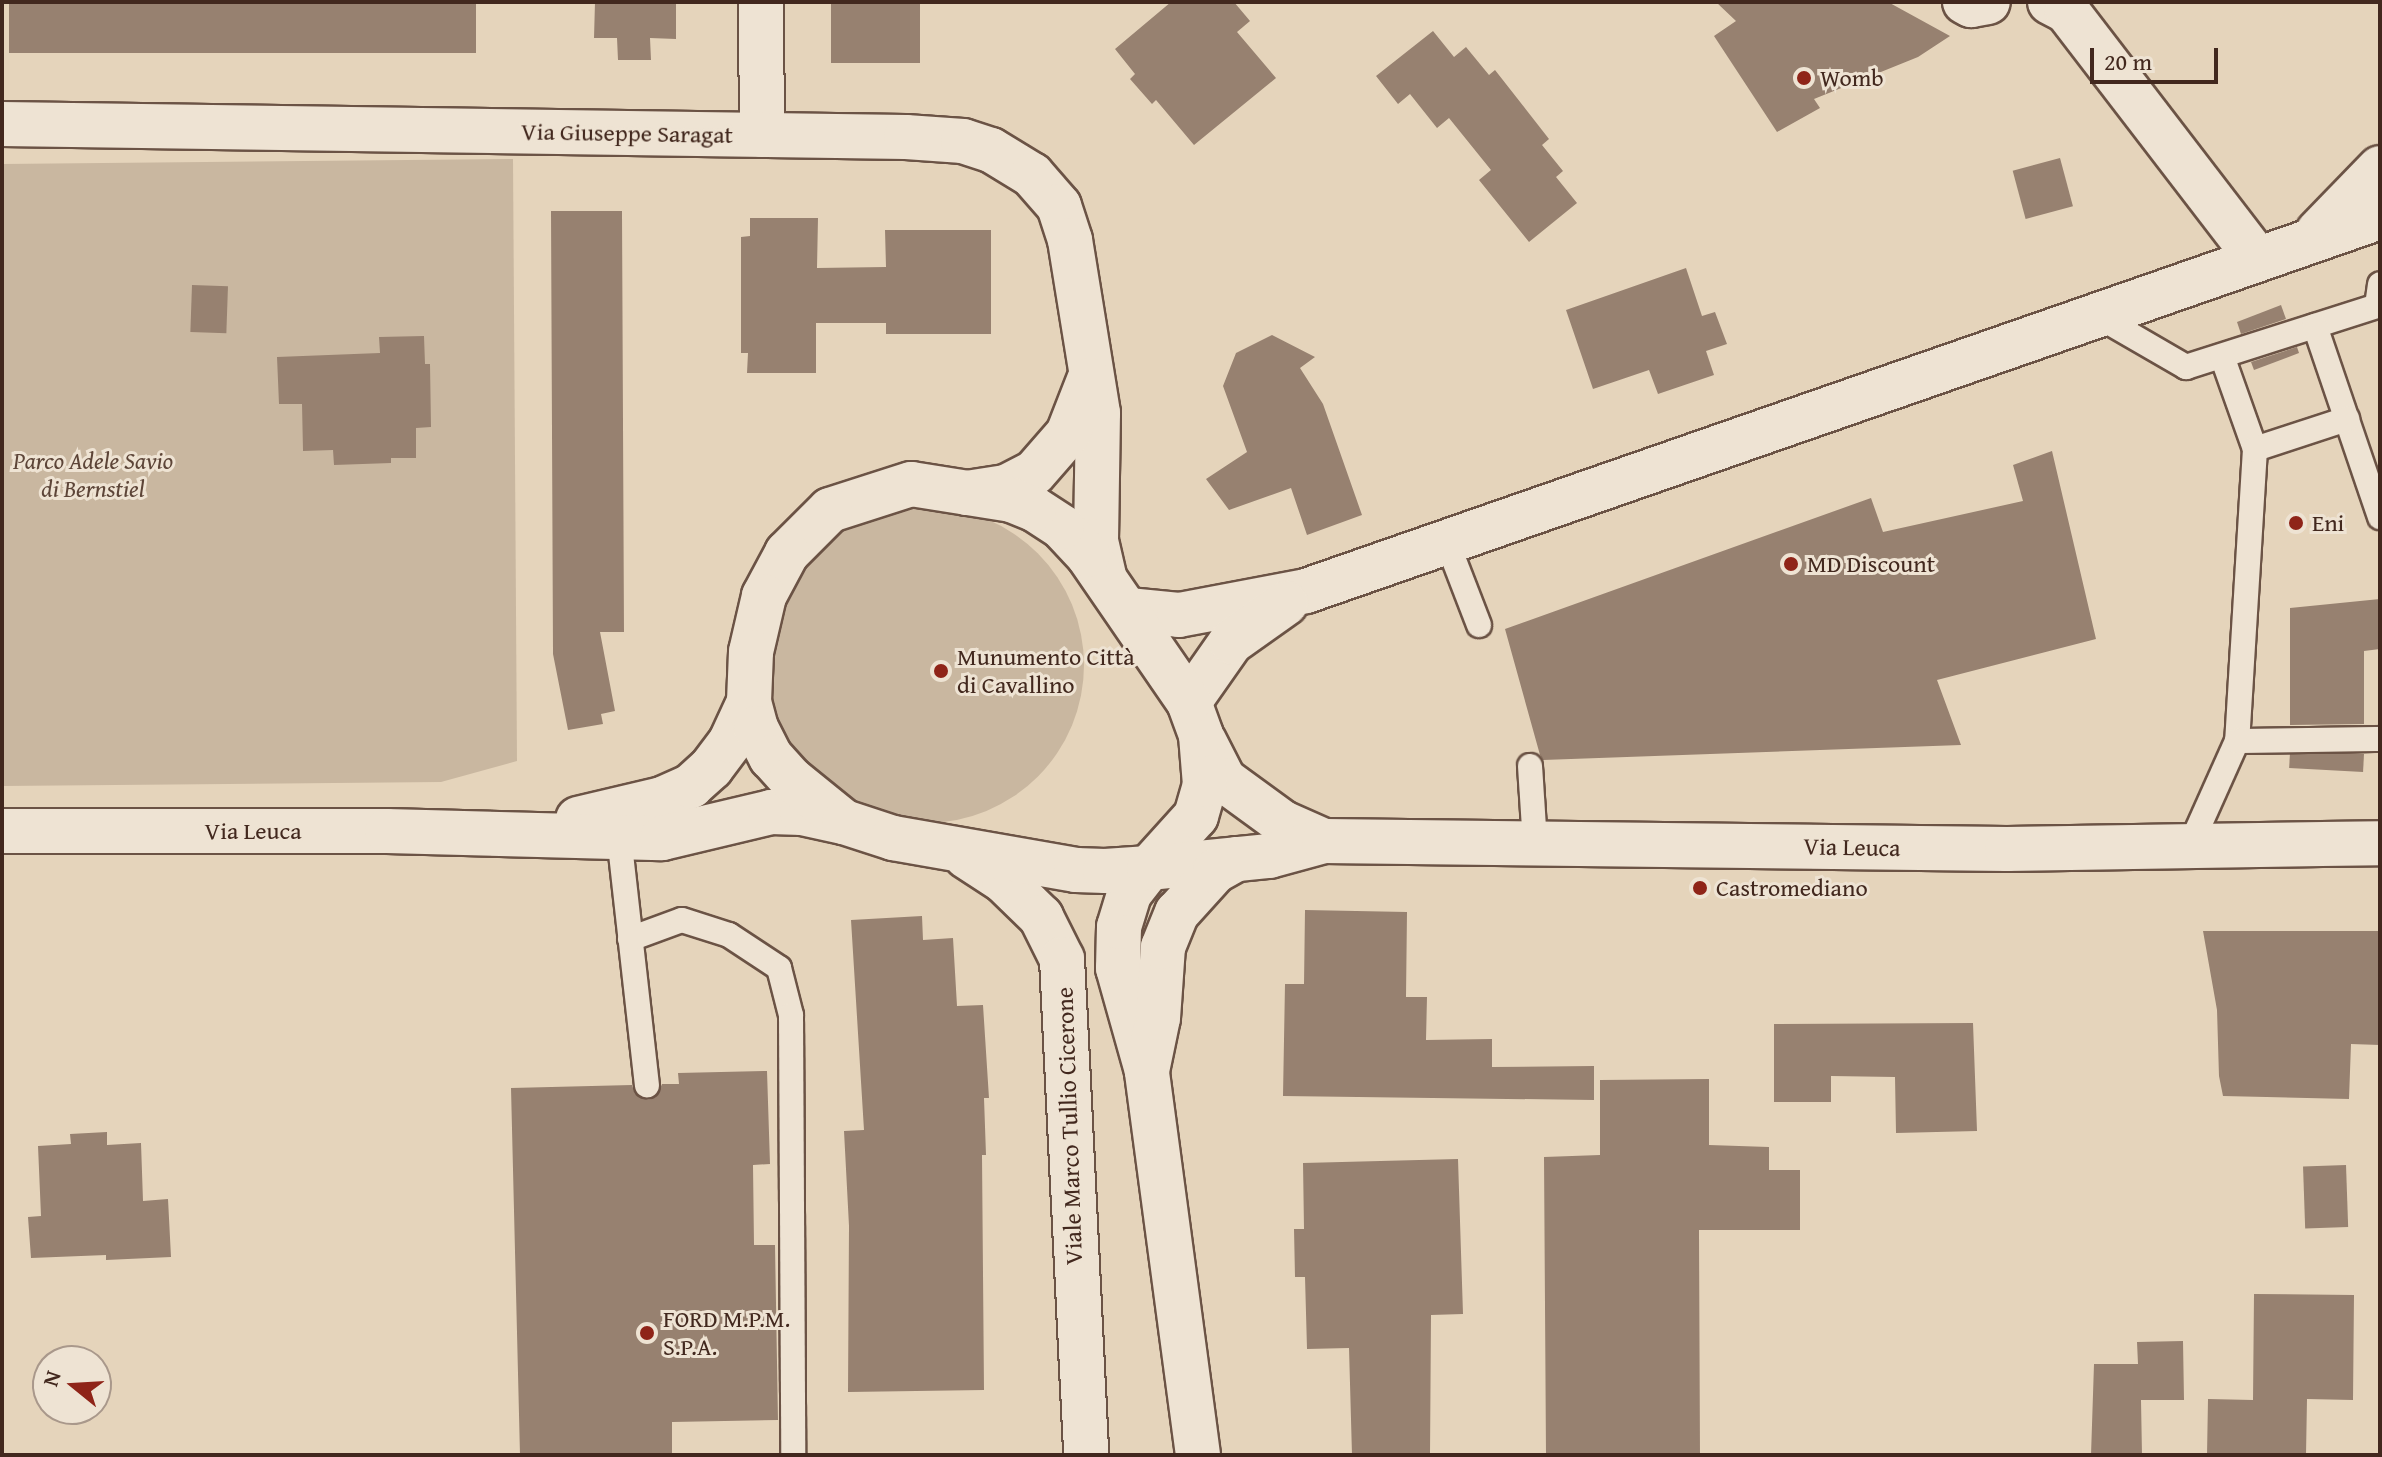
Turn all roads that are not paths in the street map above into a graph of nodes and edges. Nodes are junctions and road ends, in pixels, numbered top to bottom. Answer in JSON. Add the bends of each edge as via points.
{"nodes":[{"id":1,"x":761,"y":2,"type":"edge"},
{"id":2,"x":1965,"y":2,"type":"edge"},
{"id":3,"x":1988,"y":2,"type":"edge"},
{"id":4,"x":2050,"y":2,"type":"edge"},
{"id":5,"x":2,"y":124,"type":"edge"},
{"id":6,"x":762,"y":135,"type":"junction"},
{"id":7,"x":2380,"y":168,"type":"edge"},
{"id":8,"x":2380,"y":217,"type":"edge"},
{"id":9,"x":2310,"y":239,"type":"junction"},
{"id":10,"x":2257,"y":259,"type":"junction"},
{"id":11,"x":2380,"y":284,"type":"edge"},
{"id":12,"x":2098,"y":316,"type":"junction"},
{"id":13,"x":2315,"y":326,"type":"junction"},
{"id":14,"x":2222,"y":356,"type":"junction"},
{"id":15,"x":1091,"y":374,"type":"junction"},
{"id":16,"x":2347,"y":419,"type":"junction"},
{"id":17,"x":2255,"y":449,"type":"junction"},
{"id":18,"x":967,"y":493,"type":"junction"},
{"id":19,"x":2380,"y":517,"type":"edge"},
{"id":20,"x":1447,"y":542,"type":"junction"},
{"id":21,"x":1306,"y":591,"type":"junction"},
{"id":22,"x":1116,"y":592,"type":"junction"},
{"id":23,"x":1479,"y":625,"type":"dead end"},
{"id":24,"x":749,"y":702,"type":"junction"},
{"id":25,"x":1195,"y":719,"type":"junction"},
{"id":26,"x":2380,"y":739,"type":"edge"},
{"id":27,"x":2237,"y":741,"type":"junction"},
{"id":28,"x":1530,"y":766,"type":"dead end"},
{"id":29,"x":844,"y":822,"type":"junction"},
{"id":30,"x":2,"y":831,"type":"edge"},
{"id":31,"x":505,"y":834,"type":"junction"},
{"id":32,"x":619,"y":836,"type":"junction"},
{"id":33,"x":1324,"y":841,"type":"junction"},
{"id":34,"x":2380,"y":843,"type":"edge"},
{"id":35,"x":1535,"y":844,"type":"junction"},
{"id":36,"x":951,"y":846,"type":"junction"},
{"id":37,"x":2190,"y":846,"type":"junction"},
{"id":38,"x":1237,"y":859,"type":"junction"},
{"id":39,"x":1149,"y":868,"type":"junction"},
{"id":40,"x":630,"y":939,"type":"junction"},
{"id":41,"x":1147,"y":1071,"type":"junction"},
{"id":42,"x":647,"y":1085,"type":"dead end"},
{"id":43,"x":793,"y":1455,"type":"edge"},
{"id":44,"x":1086,"y":1455,"type":"edge"},
{"id":45,"x":1198,"y":1455,"type":"edge"}],
"edges":[{"from":1,"to":6,"type":"street"},
{"from":2,"to":3,"type":"street"},
{"from":4,"to":10,"type":"street","via":[[2067,11]]},
{"from":5,"to":6,"type":"street","name":"Via Giuseppe Saragat"},
{"from":6,"to":15,"type":"street","name":"Via Giuseppe Saragat","via":[[963,141],[991,150],[1032,175],[1059,206],[1070,240]]},
{"from":7,"to":9,"type":"street"},
{"from":8,"to":9,"type":"street"},
{"from":9,"to":10,"type":"street"},
{"from":10,"to":12,"type":"street"},
{"from":11,"to":13,"type":"lane","via":[[2377,306]]},
{"from":12,"to":14,"type":"lane","via":[[2186,367]]},
{"from":12,"to":20,"type":"street"},
{"from":13,"to":14,"type":"lane"},
{"from":13,"to":16,"type":"lane"},
{"from":14,"to":17,"type":"lane"},
{"from":15,"to":18,"type":"street","via":[[1068,434],[1034,473],[1006,487]]},
{"from":15,"to":22,"type":"street","name":"Via Giuseppe Saragat","via":[[1098,413],[1096,541]]},
{"from":16,"to":17,"type":"lane"},
{"from":16,"to":19,"type":"lane"},
{"from":17,"to":27,"type":"lane"},
{"from":18,"to":22,"type":"street","via":[[1012,500],[1062,527]]},
{"from":18,"to":24,"type":"street","via":[[911,484],[830,510],[787,553],[764,596],[751,652]]},
{"from":20,"to":21,"type":"street"},
{"from":20,"to":23,"type":"lane"},
{"from":21,"to":22,"type":"street","via":[[1179,615]]},
{"from":21,"to":25,"type":"street","via":[[1231,642]]},
{"from":22,"to":25,"type":"street","name":"Via Leuca"},
{"from":24,"to":29,"type":"street","via":[[771,757]]},
{"from":24,"to":31,"type":"street","name":"Via Leuca","via":[[731,741],[691,786],[633,807]]},
{"from":25,"to":33,"type":"street","name":"Via Leuca","via":[[1224,780],[1283,823]]},
{"from":25,"to":39,"type":"street","via":[[1205,785],[1196,816]]},
{"from":26,"to":27,"type":"lane"},
{"from":27,"to":37,"type":"lane"},
{"from":28,"to":35,"type":"lane"},
{"from":29,"to":32,"type":"street","name":"Via Leuca","via":[[771,812],[691,834]]},
{"from":29,"to":36,"type":"street","name":"Via Leuca","via":[[893,838]]},
{"from":30,"to":31,"type":"street","name":"Via Leuca"},
{"from":31,"to":32,"type":"street","name":"Via Leuca"},
{"from":32,"to":40,"type":"lane"},
{"from":33,"to":35,"type":"street","name":"Via Leuca"},
{"from":33,"to":38,"type":"street","name":"Via Leuca"},
{"from":34,"to":37,"type":"street","name":"Via Leuca"},
{"from":35,"to":37,"type":"street","name":"Via Leuca"},
{"from":36,"to":39,"type":"street","name":"Via Leuca","via":[[1076,870]]},
{"from":36,"to":44,"type":"street","name":"Viale Marco Tullio Cicerone","via":[[1004,881],[1041,917],[1062,959]]},
{"from":38,"to":39,"type":"street","name":"Via Leuca"},
{"from":38,"to":41,"type":"street","via":[[1215,871],[1177,913],[1163,947],[1158,1018]]},
{"from":39,"to":41,"type":"street","via":[[1129,894],[1119,927],[1118,968]]},
{"from":40,"to":42,"type":"lane"},
{"from":40,"to":43,"type":"lane","via":[[682,920],[729,935],[779,968],[791,1015]]},
{"from":41,"to":45,"type":"street"}]}
